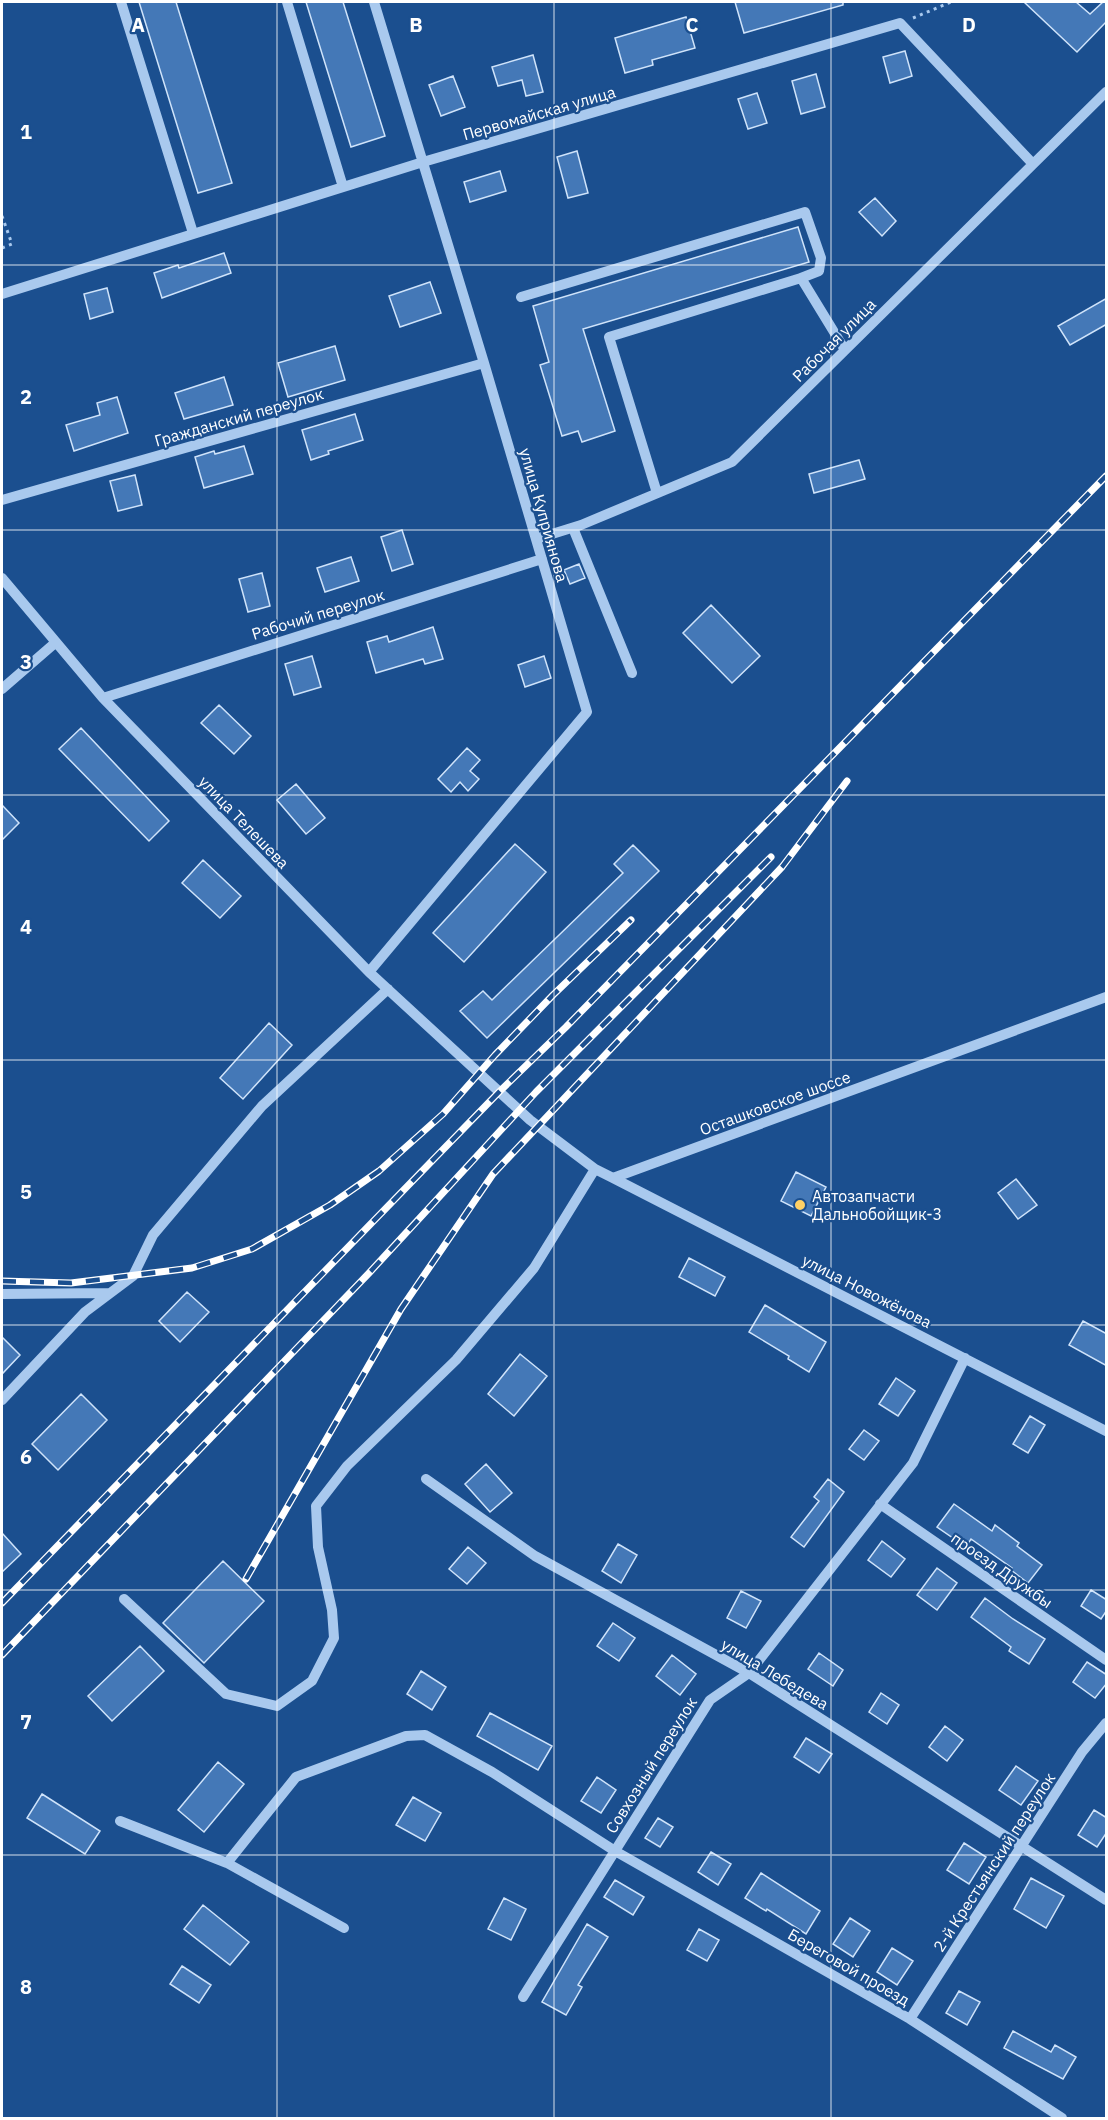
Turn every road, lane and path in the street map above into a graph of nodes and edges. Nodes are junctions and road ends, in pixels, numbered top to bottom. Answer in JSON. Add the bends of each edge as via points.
{"nodes":[{"id":1,"x":121,"y":2,"type":"edge"},
{"id":2,"x":286,"y":2,"type":"edge"},
{"id":3,"x":374,"y":2,"type":"edge"},
{"id":4,"x":951,"y":2,"type":"edge"},
{"id":5,"x":900,"y":23,"type":"junction"},
{"id":6,"x":1107,"y":92,"type":"edge"},
{"id":7,"x":423,"y":162,"type":"junction"},
{"id":8,"x":1033,"y":165,"type":"junction"},
{"id":9,"x":343,"y":187,"type":"junction"},
{"id":10,"x":2,"y":216,"type":"edge"},
{"id":11,"x":193,"y":233,"type":"junction"},
{"id":12,"x":2,"y":248,"type":"edge"},
{"id":13,"x":801,"y":278,"type":"junction"},
{"id":14,"x":2,"y":294,"type":"edge"},
{"id":15,"x":521,"y":297,"type":"dead end"},
{"id":16,"x":845,"y":350,"type":"junction"},
{"id":17,"x":484,"y":363,"type":"junction"},
{"id":18,"x":657,"y":493,"type":"junction"},
{"id":19,"x":2,"y":500,"type":"edge"},
{"id":20,"x":573,"y":528,"type":"junction"},
{"id":21,"x":536,"y":539,"type":"junction"},
{"id":22,"x":542,"y":559,"type":"junction"},
{"id":23,"x":2,"y":578,"type":"edge"},
{"id":24,"x":55,"y":643,"type":"junction"},
{"id":25,"x":632,"y":673,"type":"dead end"},
{"id":26,"x":2,"y":690,"type":"edge"},
{"id":27,"x":103,"y":698,"type":"junction"},
{"id":28,"x":369,"y":972,"type":"junction"},
{"id":29,"x":388,"y":989,"type":"junction"},
{"id":30,"x":1107,"y":997,"type":"edge"},
{"id":31,"x":595,"y":1169,"type":"junction"},
{"id":32,"x":613,"y":1178,"type":"junction"},
{"id":33,"x":109,"y":1293,"type":"junction"},
{"id":34,"x":2,"y":1294,"type":"edge"},
{"id":35,"x":965,"y":1358,"type":"junction"},
{"id":36,"x":2,"y":1400,"type":"edge"},
{"id":37,"x":1107,"y":1431,"type":"edge"},
{"id":38,"x":426,"y":1479,"type":"dead end"},
{"id":39,"x":880,"y":1504,"type":"junction"},
{"id":40,"x":123,"y":1599,"type":"dead end"},
{"id":41,"x":1107,"y":1660,"type":"edge"},
{"id":42,"x":749,"y":1673,"type":"junction"},
{"id":43,"x":1107,"y":1723,"type":"edge"},
{"id":44,"x":120,"y":1821,"type":"dead end"},
{"id":45,"x":1023,"y":1847,"type":"junction"},
{"id":46,"x":615,"y":1851,"type":"junction"},
{"id":47,"x":227,"y":1863,"type":"junction"},
{"id":48,"x":1107,"y":1900,"type":"edge"},
{"id":49,"x":344,"y":1928,"type":"dead end"},
{"id":50,"x":523,"y":1997,"type":"dead end"},
{"id":51,"x":910,"y":2019,"type":"junction"},
{"id":52,"x":1062,"y":2118,"type":"edge"}],
"edges":[{"from":1,"to":11,"type":"street"},
{"from":2,"to":9,"type":"street"},
{"from":3,"to":7,"type":"street","name":"улица Куприянова"},
{"from":4,"to":5,"type":"path"},
{"from":5,"to":7,"type":"street","name":"Первомайская улица"},
{"from":5,"to":8,"type":"street"},
{"from":6,"to":8,"type":"street","name":"Рабочая улица"},
{"from":7,"to":9,"type":"street","name":"Первомайская улица"},
{"from":7,"to":17,"type":"street","name":"улица Куприянова"},
{"from":8,"to":16,"type":"street","name":"Рабочая улица"},
{"from":9,"to":11,"type":"street","name":"Первомайская улица"},
{"from":10,"to":12,"type":"path","via":[[12,244]]},
{"from":11,"to":14,"type":"street","name":"Первомайская улица"},
{"from":13,"to":15,"type":"street","via":[[819,271],[821,258],[805,212]]},
{"from":13,"to":16,"type":"street"},
{"from":13,"to":18,"type":"street","via":[[609,337]]},
{"from":16,"to":18,"type":"street","name":"Рабочая улица","via":[[732,462]]},
{"from":17,"to":19,"type":"street","name":"Гражданский переулок"},
{"from":17,"to":21,"type":"street","name":"улица Куприянова"},
{"from":18,"to":20,"type":"street","name":"Рабочая улица"},
{"from":20,"to":21,"type":"street","name":"Рабочая улица"},
{"from":20,"to":25,"type":"street"},
{"from":21,"to":22,"type":"street","name":"улица Куприянова"},
{"from":22,"to":27,"type":"street","name":"Рабочий переулок"},
{"from":22,"to":28,"type":"street","name":"улица Куприянова","via":[[587,712]]},
{"from":23,"to":24,"type":"street","name":"улица Телешева"},
{"from":24,"to":26,"type":"street"},
{"from":24,"to":27,"type":"street","name":"улица Телешева"},
{"from":27,"to":28,"type":"street","name":"улица Телешева"},
{"from":28,"to":29,"type":"street","name":"улица Телешева"},
{"from":29,"to":31,"type":"street","name":"улица Телешева","via":[[530,1120]]},
{"from":29,"to":33,"type":"street","via":[[262,1107],[153,1235],[133,1276]]},
{"from":30,"to":32,"type":"street","name":"Осташковское шоссе"},
{"from":31,"to":32,"type":"street"},
{"from":31,"to":40,"type":"street","via":[[534,1268],[456,1360],[347,1466],[316,1506],[318,1546],[334,1638],[312,1681],[277,1706],[225,1694]]},
{"from":32,"to":35,"type":"street","name":"улица Новожёнова"},
{"from":33,"to":34,"type":"street"},
{"from":33,"to":36,"type":"street","via":[[85,1312]]},
{"from":35,"to":37,"type":"street","name":"улица Новожёнова"},
{"from":35,"to":39,"type":"street","name":"Совхозный переулок","via":[[913,1462]]},
{"from":38,"to":42,"type":"street","name":"улица Лебедева","via":[[535,1556]]},
{"from":39,"to":41,"type":"street","name":"проезд Дружбы"},
{"from":39,"to":42,"type":"street","name":"Совхозный переулок"},
{"from":42,"to":45,"type":"street","name":"улица Лебедева"},
{"from":42,"to":46,"type":"street","name":"Совхозный переулок","via":[[710,1700]]},
{"from":43,"to":45,"type":"street","name":"2-й Крестьянский переулок","via":[[1082,1752]]},
{"from":44,"to":47,"type":"street"},
{"from":45,"to":48,"type":"street","name":"улица Лебедева"},
{"from":45,"to":51,"type":"street","name":"2-й Крестьянский переулок"},
{"from":46,"to":47,"type":"street","name":"Береговой проезд","via":[[492,1772],[425,1735],[406,1736],[296,1777]]},
{"from":46,"to":50,"type":"street","name":"Совхозный переулок"},
{"from":46,"to":51,"type":"street","name":"Береговой проезд"},
{"from":47,"to":49,"type":"street"},
{"from":51,"to":52,"type":"street","name":"Береговой проезд"}]}
